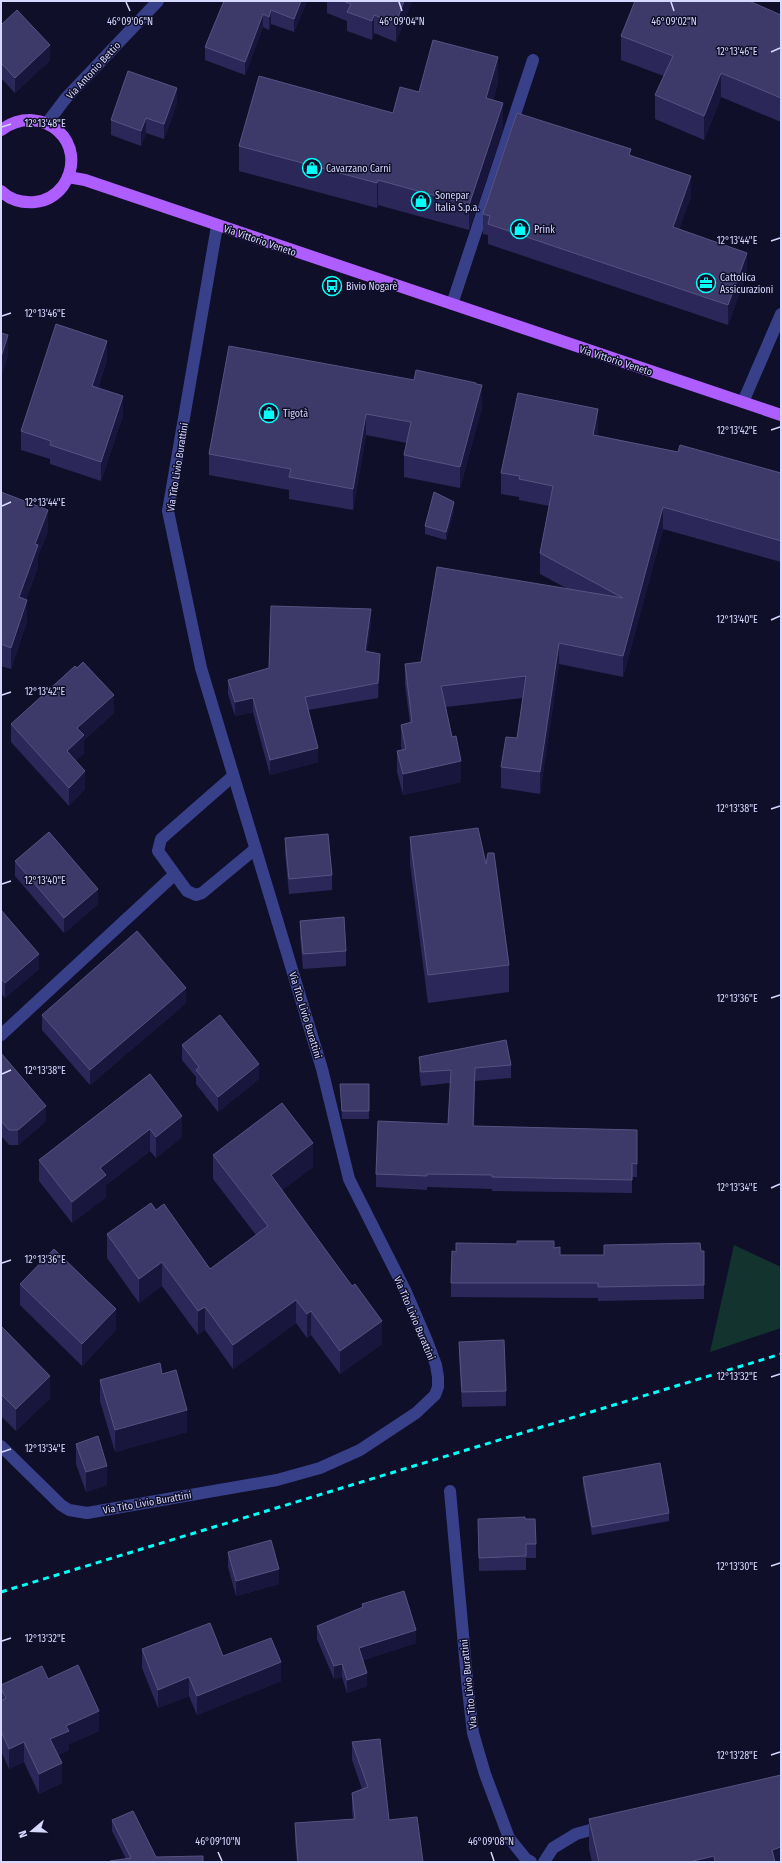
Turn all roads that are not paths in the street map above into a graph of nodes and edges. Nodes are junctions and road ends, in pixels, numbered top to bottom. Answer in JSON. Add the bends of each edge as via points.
{"nodes":[{"id":1,"x":158,"y":1,"type":"edge"},
{"id":2,"x":533,"y":60,"type":"dead end"},
{"id":3,"x":47,"y":123,"type":"junction"},
{"id":4,"x":1,"y":130,"type":"edge"},
{"id":5,"x":68,"y":177,"type":"junction"},
{"id":6,"x":3,"y":196,"type":"edge"},
{"id":7,"x":217,"y":226,"type":"junction"},
{"id":8,"x":452,"y":304,"type":"junction"},
{"id":9,"x":781,"y":314,"type":"edge"},
{"id":10,"x":743,"y":402,"type":"junction"},
{"id":11,"x":781,"y":415,"type":"edge"},
{"id":12,"x":233,"y":776,"type":"junction"},
{"id":13,"x":255,"y":849,"type":"junction"},
{"id":14,"x":174,"y":875,"type":"junction"},
{"id":15,"x":1,"y":1035,"type":"edge"},
{"id":16,"x":1,"y":1446,"type":"edge"},
{"id":17,"x":450,"y":1491,"type":"dead end"},
{"id":18,"x":614,"y":1823,"type":"edge"},
{"id":19,"x":531,"y":1862,"type":"edge"},
{"id":20,"x":544,"y":1862,"type":"edge"}],
"edges":[{"from":1,"to":3,"type":"street","name":"Via Antonio Bettio","via":[[66,98]]},
{"from":2,"to":8,"type":"street"},
{"from":3,"to":4,"type":"main road","via":[[35,119],[22,120]]},
{"from":3,"to":5,"type":"main road","via":[[60,133],[68,146],[71,161]]},
{"from":5,"to":6,"type":"main road","via":[[58,192],[42,202],[23,203]]},
{"from":5,"to":7,"type":"main road","name":"Via Vittorio Veneto","via":[[85,180]]},
{"from":7,"to":8,"type":"main road","name":"Via Vittorio Veneto"},
{"from":7,"to":12,"type":"street","name":"Via Tito Livio Burattini","via":[[168,511],[201,668]]},
{"from":8,"to":10,"type":"main road","name":"Via Vittorio Veneto"},
{"from":9,"to":10,"type":"street"},
{"from":10,"to":11,"type":"main road","name":"Via Vittorio Veneto"},
{"from":12,"to":13,"type":"street","name":"Via Tito Livio Burattini"},
{"from":12,"to":14,"type":"street","via":[[159,843],[159,855]]},
{"from":13,"to":14,"type":"street","via":[[199,895],[189,893]]},
{"from":13,"to":16,"type":"street","name":"Via Tito Livio Burattini","via":[[322,1069],[349,1179],[406,1292],[427,1341],[438,1377],[435,1395],[416,1413],[360,1450],[320,1468],[277,1480],[88,1513],[61,1506]]},
{"from":14,"to":15,"type":"street"},
{"from":17,"to":19,"type":"street","name":"Via Tito Livio Burattini","via":[[473,1733],[509,1838]]},
{"from":18,"to":20,"type":"street","via":[[576,1834],[553,1848]]}]}
